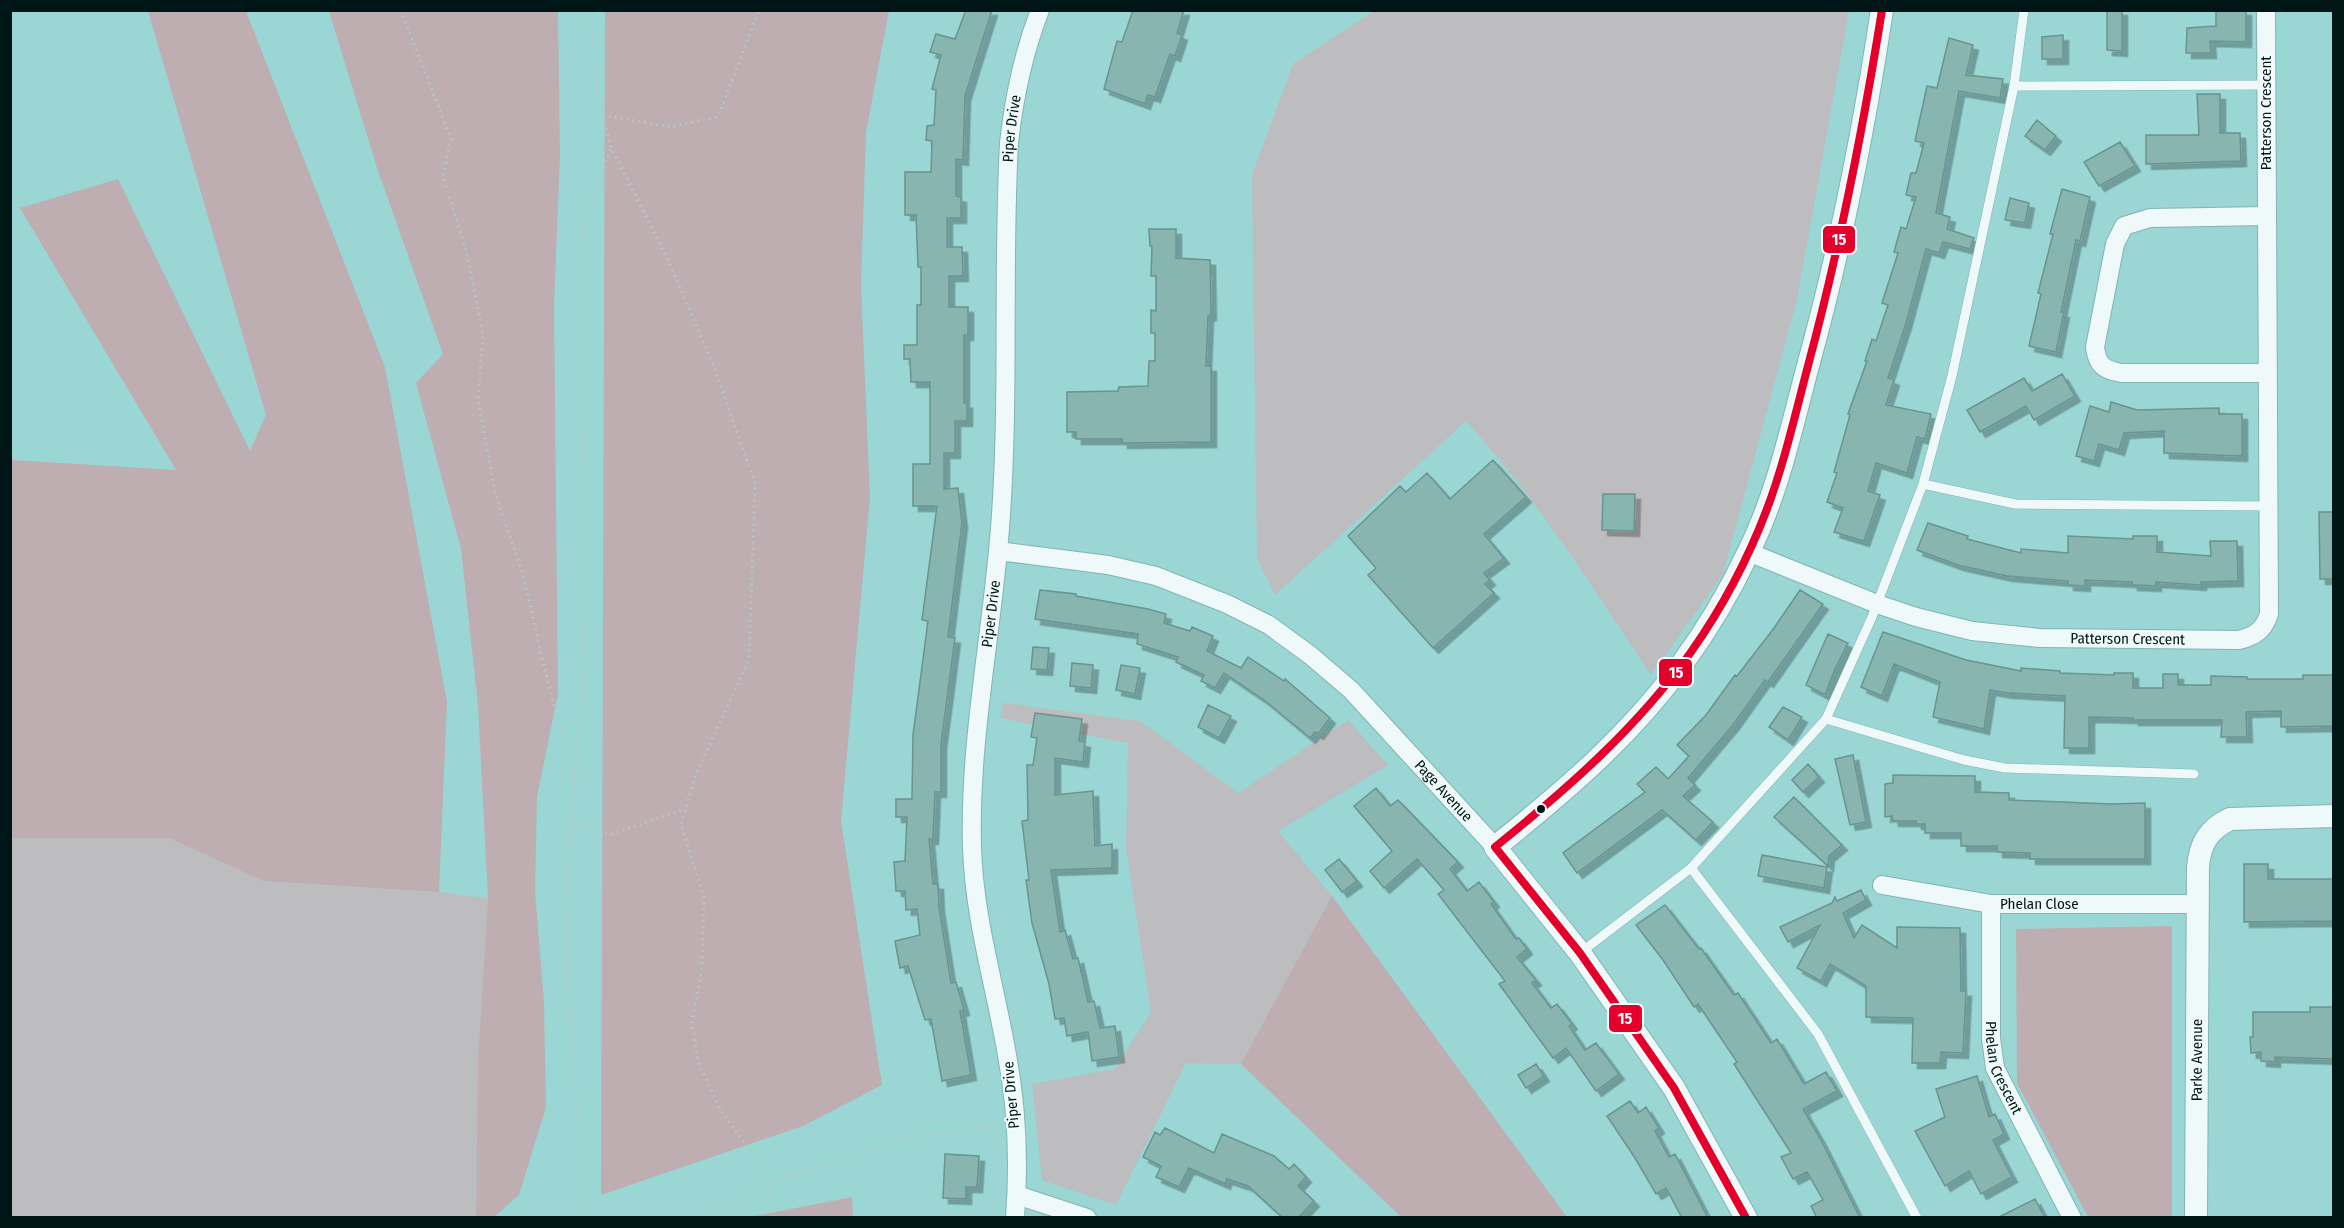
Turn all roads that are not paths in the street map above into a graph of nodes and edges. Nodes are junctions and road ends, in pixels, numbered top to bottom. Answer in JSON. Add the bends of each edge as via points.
{"nodes":[{"id":1,"x":1040,"y":10,"type":"edge"},
{"id":2,"x":1882,"y":10,"type":"edge"},
{"id":3,"x":2024,"y":10,"type":"edge"},
{"id":4,"x":2266,"y":10,"type":"edge"},
{"id":5,"x":2266,"y":85,"type":"junction"},
{"id":6,"x":2014,"y":86,"type":"junction"},
{"id":7,"x":2266,"y":216,"type":"junction"},
{"id":8,"x":2267,"y":373,"type":"junction"},
{"id":9,"x":1923,"y":484,"type":"junction"},
{"id":10,"x":2268,"y":506,"type":"junction"},
{"id":11,"x":998,"y":551,"type":"junction"},
{"id":12,"x":1749,"y":552,"type":"junction"},
{"id":13,"x":1877,"y":604,"type":"junction"},
{"id":14,"x":1826,"y":719,"type":"junction"},
{"id":15,"x":2194,"y":774,"type":"dead end"},
{"id":16,"x":2334,"y":816,"type":"edge"},
{"id":17,"x":1495,"y":847,"type":"junction"},
{"id":18,"x":1691,"y":868,"type":"junction"},
{"id":19,"x":1882,"y":885,"type":"dead end"},
{"id":20,"x":1991,"y":904,"type":"junction"},
{"id":21,"x":2198,"y":904,"type":"junction"},
{"id":22,"x":1580,"y":954,"type":"junction"},
{"id":23,"x":1017,"y":1195,"type":"junction"},
{"id":24,"x":1015,"y":1218,"type":"edge"},
{"id":25,"x":1088,"y":1218,"type":"edge"},
{"id":26,"x":1746,"y":1218,"type":"edge"},
{"id":27,"x":1917,"y":1218,"type":"edge"},
{"id":28,"x":2072,"y":1218,"type":"edge"},
{"id":29,"x":2196,"y":1218,"type":"edge"}],
"edges":[{"from":1,"to":11,"type":"street","name":"Piper Drive","via":[[1016,89],[1009,143],[1003,478]]},
{"from":2,"to":12,"type":"street","via":[[1851,188],[1823,312],[1787,444]]},
{"from":3,"to":6,"type":"lane"},
{"from":4,"to":5,"type":"street","name":"Patterson Crescent"},
{"from":5,"to":6,"type":"lane"},
{"from":5,"to":7,"type":"street","name":"Patterson Crescent"},
{"from":6,"to":9,"type":"lane","via":[[1952,376]]},
{"from":7,"to":8,"type":"street","name":"Patterson Crescent"},
{"from":7,"to":8,"type":"street","via":[[2150,218],[2124,226],[2115,244],[2095,347],[2099,364],[2121,373]]},
{"from":8,"to":10,"type":"street","name":"Patterson Crescent"},
{"from":9,"to":10,"type":"lane","via":[[2015,504]]},
{"from":9,"to":13,"type":"lane"},
{"from":10,"to":13,"type":"street","name":"Patterson Crescent","via":[[2269,614],[2261,630],[2247,638],[2012,637],[1945,625]]},
{"from":11,"to":17,"type":"street","name":"Page Avenue","via":[[1108,565],[1156,576],[1269,625],[1351,690]]},
{"from":11,"to":23,"type":"street","name":"Piper Drive","via":[[975,744],[972,848],[979,922],[1007,1056],[1015,1125]]},
{"from":12,"to":13,"type":"street","name":"Patterson Crescent"},
{"from":12,"to":17,"type":"street","via":[[1683,663],[1640,718],[1591,767]]},
{"from":13,"to":14,"type":"lane"},
{"from":14,"to":15,"type":"lane","via":[[1964,760],[2005,768]]},
{"from":14,"to":18,"type":"lane"},
{"from":16,"to":21,"type":"street","name":"Parke Avenue","via":[[2242,817],[2218,824],[2203,842],[2199,854]]},
{"from":17,"to":22,"type":"street","name":"Page Avenue"},
{"from":18,"to":22,"type":"lane"},
{"from":18,"to":27,"type":"lane","via":[[1818,1034]]},
{"from":19,"to":20,"type":"street","name":"Phelan Close"},
{"from":20,"to":21,"type":"street","name":"Phelan Close"},
{"from":20,"to":28,"type":"street","name":"Phelan Crescent","via":[[1991,1038],[1995,1068]]},
{"from":21,"to":29,"type":"street","name":"Parke Avenue"},
{"from":22,"to":26,"type":"street","name":"Page Avenue","via":[[1674,1088]]},
{"from":23,"to":24,"type":"street","name":"Piper Drive"},
{"from":23,"to":25,"type":"street"}]}
